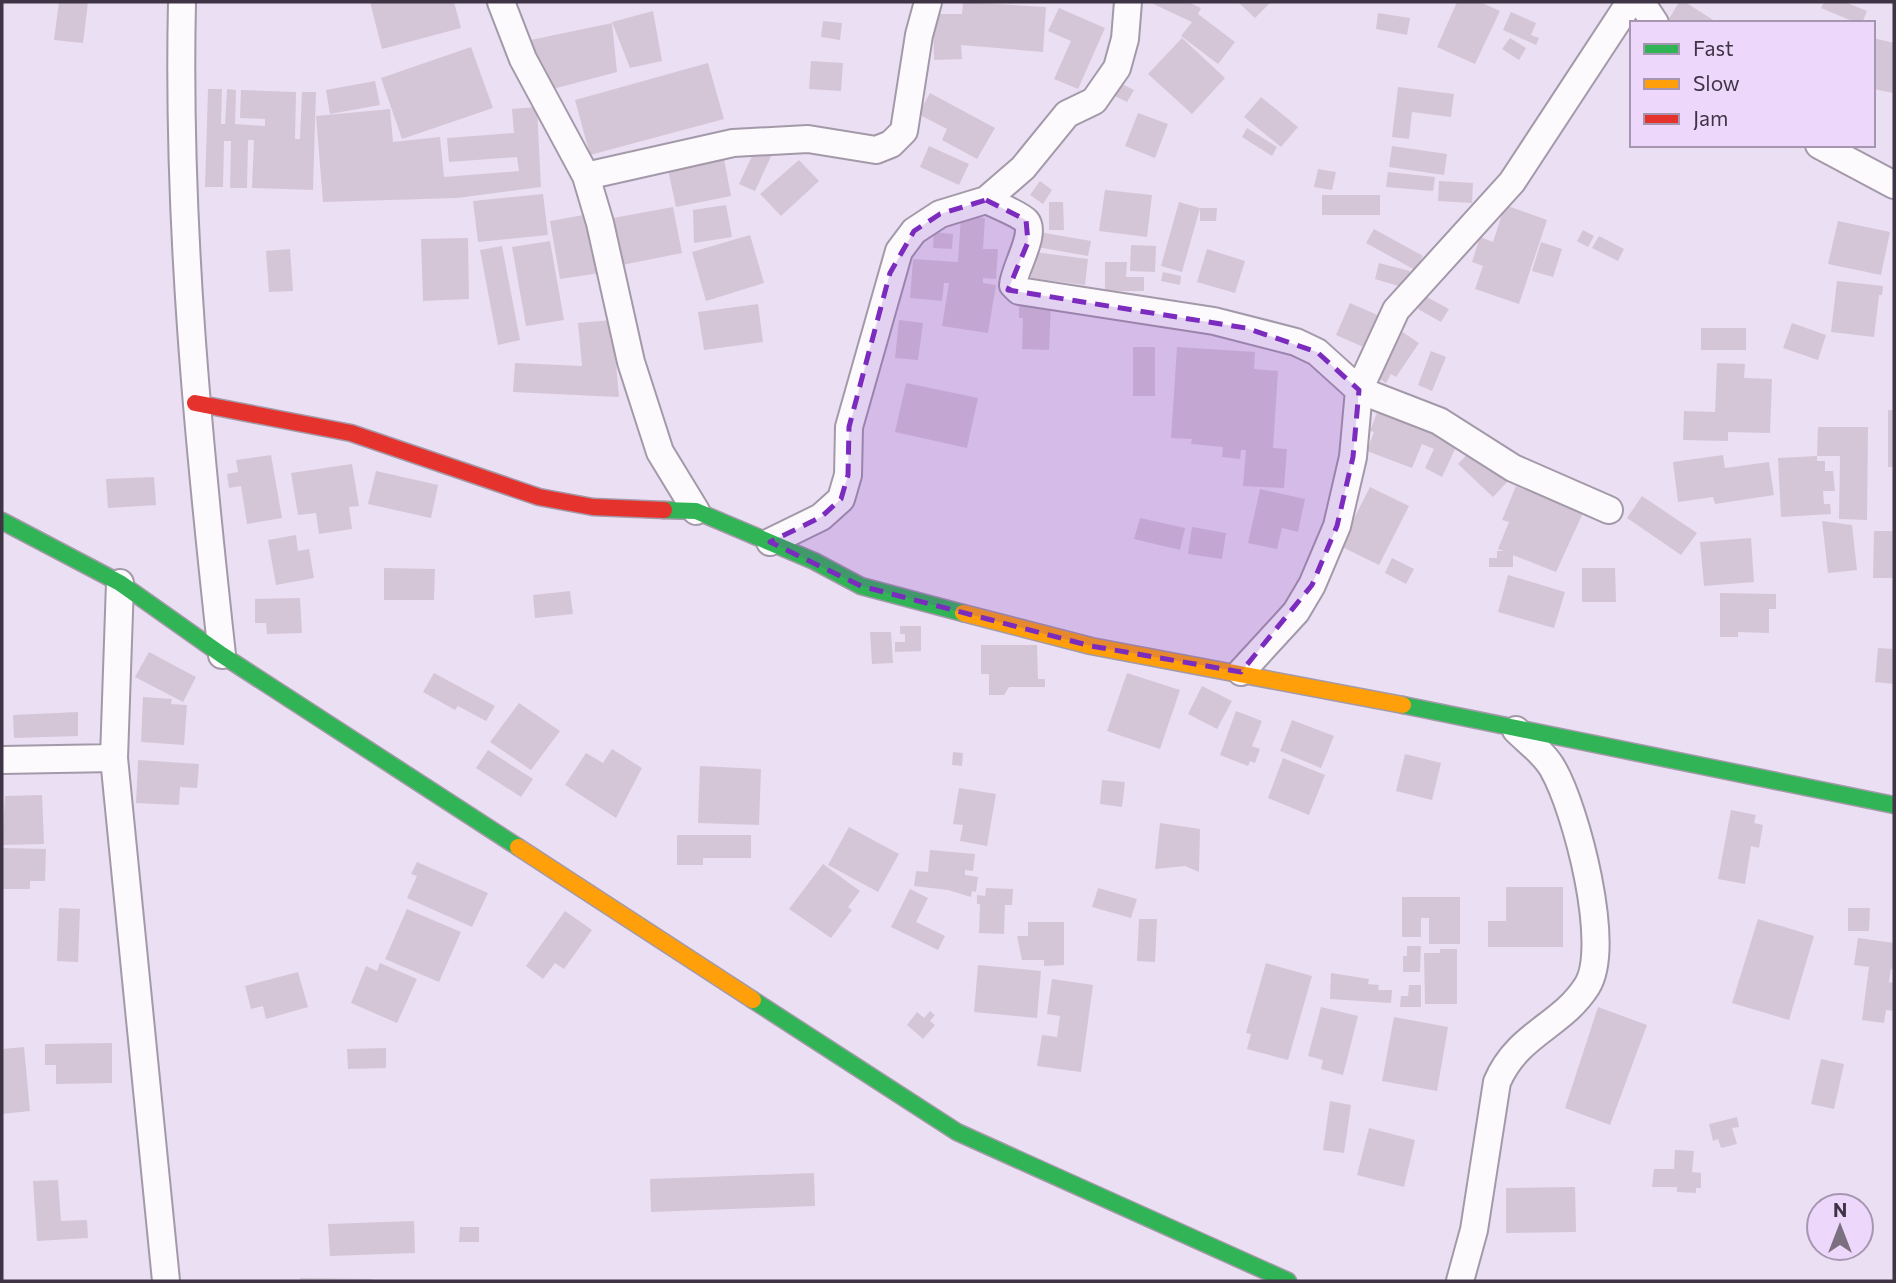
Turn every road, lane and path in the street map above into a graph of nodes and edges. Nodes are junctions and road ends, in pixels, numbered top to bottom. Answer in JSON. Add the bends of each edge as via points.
{"nodes":[{"id":1,"x":182,"y":2,"type":"edge"},
{"id":2,"x":501,"y":2,"type":"edge"},
{"id":3,"x":928,"y":2,"type":"edge"},
{"id":4,"x":1128,"y":2,"type":"edge"},
{"id":5,"x":1630,"y":2,"type":"edge"},
{"id":6,"x":1641,"y":2,"type":"edge"},
{"id":7,"x":1654,"y":21,"type":"edge"},
{"id":8,"x":1823,"y":147,"type":"edge"},
{"id":9,"x":586,"y":176,"type":"junction"},
{"id":10,"x":1894,"y":185,"type":"edge"},
{"id":11,"x":986,"y":200,"type":"junction"},
{"id":12,"x":1359,"y":390,"type":"junction"},
{"id":13,"x":195,"y":402,"type":"junction"},
{"id":14,"x":1609,"y":509,"type":"dead end"},
{"id":15,"x":696,"y":511,"type":"junction"},
{"id":16,"x":2,"y":521,"type":"edge"},
{"id":17,"x":770,"y":542,"type":"junction"},
{"id":18,"x":120,"y":583,"type":"junction"},
{"id":19,"x":222,"y":655,"type":"junction"},
{"id":20,"x":1241,"y":672,"type":"junction"},
{"id":21,"x":1517,"y":730,"type":"junction"},
{"id":22,"x":114,"y":758,"type":"junction"},
{"id":23,"x":2,"y":760,"type":"edge"},
{"id":24,"x":1894,"y":805,"type":"edge"},
{"id":25,"x":166,"y":1281,"type":"edge"},
{"id":26,"x":1288,"y":1281,"type":"edge"},
{"id":27,"x":1460,"y":1281,"type":"edge"}],
"edges":[{"from":1,"to":13,"type":"street","via":[[180,108]]},
{"from":2,"to":9,"type":"street","via":[[523,59]]},
{"from":3,"to":9,"type":"street","via":[[904,131],[891,144],[876,150],[808,139],[733,143]]},
{"from":4,"to":11,"type":"street","via":[[1119,58],[1104,88],[1094,101],[1068,114],[1023,168]]},
{"from":5,"to":12,"type":"street","via":[[1512,182],[1396,310]]},
{"from":6,"to":7,"type":"street"},
{"from":8,"to":10,"type":"street"},
{"from":9,"to":15,"type":"street","via":[[631,362],[660,452]]},
{"from":11,"to":12,"type":"street","via":[[1026,219],[1030,229],[1013,275],[1013,285],[1019,291],[1258,331],[1317,352]]},
{"from":11,"to":17,"type":"street","via":[[940,214],[914,231],[899,251],[849,427],[848,475],[841,499],[821,517]]},
{"from":12,"to":14,"type":"street","via":[[1439,421],[1513,468]]},
{"from":12,"to":20,"type":"street","via":[[1350,469],[1337,526],[1296,612]]},
{"from":13,"to":15,"type":"street","via":[[351,433],[539,496],[593,507]]},
{"from":13,"to":19,"type":"street"},
{"from":15,"to":17,"type":"street"},
{"from":16,"to":18,"type":"street"},
{"from":17,"to":20,"type":"street","via":[[861,586],[1091,646]]},
{"from":18,"to":19,"type":"street"},
{"from":18,"to":22,"type":"street"},
{"from":19,"to":26,"type":"street","via":[[957,1132]]},
{"from":20,"to":21,"type":"street","via":[[1332,694],[1454,713]]},
{"from":21,"to":24,"type":"street"},
{"from":21,"to":27,"type":"street","via":[[1552,766],[1571,807],[1597,938],[1596,965],[1586,988],[1564,1013],[1522,1043],[1501,1073],[1474,1230]]},
{"from":22,"to":23,"type":"street"},
{"from":22,"to":25,"type":"street"}]}
